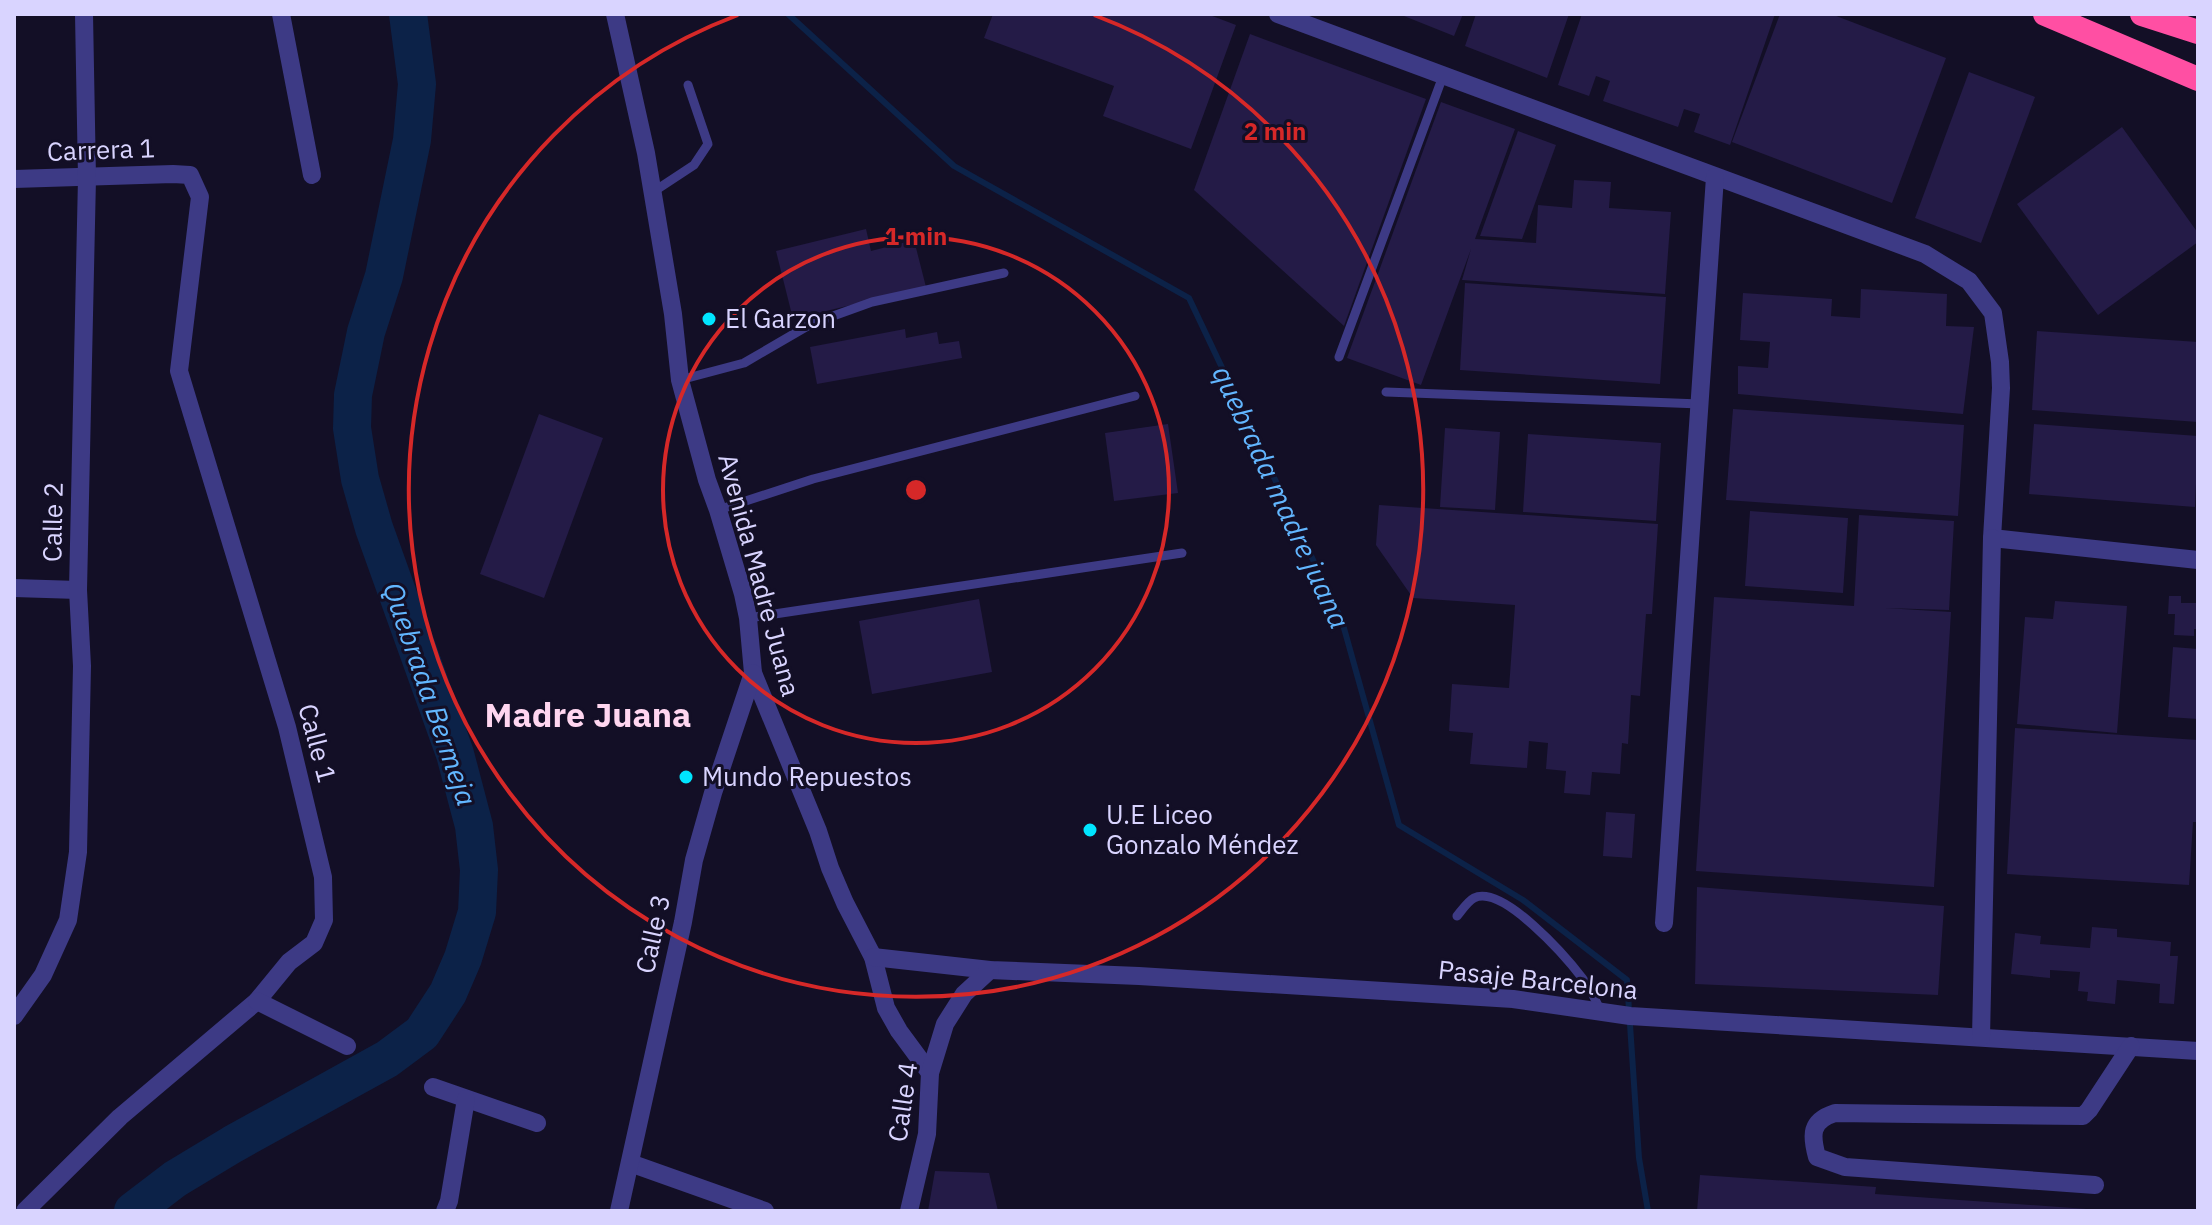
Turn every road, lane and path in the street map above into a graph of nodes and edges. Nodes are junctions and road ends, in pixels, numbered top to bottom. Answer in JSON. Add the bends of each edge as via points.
{"nodes":[{"id":1,"x":84,"y":14,"type":"edge"},
{"id":2,"x":281,"y":14,"type":"edge"},
{"id":3,"x":615,"y":14,"type":"edge"},
{"id":4,"x":1278,"y":14,"type":"edge"},
{"id":5,"x":2045,"y":14,"type":"edge"},
{"id":6,"x":2142,"y":14,"type":"edge"},
{"id":7,"x":2198,"y":32,"type":"edge"},
{"id":8,"x":1443,"y":76,"type":"junction"},
{"id":9,"x":2198,"y":79,"type":"edge"},
{"id":10,"x":688,"y":85,"type":"dead end"},
{"id":11,"x":190,"y":175,"type":"joint"},
{"id":12,"x":312,"y":175,"type":"dead end"},
{"id":13,"x":1715,"y":177,"type":"junction"},
{"id":14,"x":87,"y":178,"type":"junction"},
{"id":15,"x":14,"y":179,"type":"edge"},
{"id":16,"x":653,"y":192,"type":"junction"},
{"id":17,"x":1004,"y":273,"type":"dead end"},
{"id":18,"x":1339,"y":357,"type":"dead end"},
{"id":19,"x":680,"y":380,"type":"junction"},
{"id":20,"x":1386,"y":392,"type":"dead end"},
{"id":21,"x":1135,"y":396,"type":"dead end"},
{"id":22,"x":1700,"y":404,"type":"junction"},
{"id":23,"x":718,"y":510,"type":"junction"},
{"id":24,"x":1992,"y":538,"type":"junction"},
{"id":25,"x":1182,"y":553,"type":"dead end"},
{"id":26,"x":2198,"y":560,"type":"edge"},
{"id":27,"x":14,"y":588,"type":"edge"},
{"id":28,"x":78,"y":590,"type":"junction"},
{"id":29,"x":748,"y":618,"type":"junction"},
{"id":30,"x":753,"y":673,"type":"junction"},
{"id":31,"x":1457,"y":916,"type":"dead end"},
{"id":32,"x":1664,"y":923,"type":"dead end"},
{"id":33,"x":873,"y":957,"type":"junction"},
{"id":34,"x":990,"y":970,"type":"junction"},
{"id":35,"x":257,"y":1001,"type":"junction"},
{"id":36,"x":1601,"y":1012,"type":"junction"},
{"id":37,"x":14,"y":1016,"type":"edge"},
{"id":38,"x":1981,"y":1037,"type":"junction"},
{"id":39,"x":347,"y":1046,"type":"dead end"},
{"id":40,"x":2131,"y":1046,"type":"junction"},
{"id":41,"x":2198,"y":1051,"type":"edge"},
{"id":42,"x":930,"y":1073,"type":"junction"},
{"id":43,"x":433,"y":1087,"type":"dead end"},
{"id":44,"x":466,"y":1099,"type":"junction"},
{"id":45,"x":537,"y":1123,"type":"dead end"},
{"id":46,"x":630,"y":1163,"type":"junction"},
{"id":47,"x":2095,"y":1185,"type":"dead end"},
{"id":48,"x":25,"y":1211,"type":"edge"},
{"id":49,"x":445,"y":1211,"type":"edge"},
{"id":50,"x":619,"y":1211,"type":"edge"},
{"id":51,"x":765,"y":1211,"type":"edge"},
{"id":52,"x":909,"y":1211,"type":"edge"}],
"edges":[{"from":1,"to":14,"type":"street","name":"Calle 2"},
{"from":2,"to":12,"type":"street"},
{"from":3,"to":16,"type":"street","name":"Avenida Madre Juana"},
{"from":4,"to":8,"type":"street"},
{"from":5,"to":9,"type":"highway"},
{"from":6,"to":7,"type":"highway"},
{"from":8,"to":13,"type":"street"},
{"from":8,"to":18,"type":"lane"},
{"from":10,"to":16,"type":"lane","via":[[708,144],[694,165]]},
{"from":11,"to":14,"type":"street","name":"Carrera 1"},
{"from":11,"to":35,"type":"street","name":"Calle 1","via":[[200,197],[179,371],[287,727],[323,877],[324,920],[314,943],[289,962]]},
{"from":13,"to":22,"type":"street"},
{"from":13,"to":24,"type":"street","via":[[1925,254],[1969,281],[1993,313],[2000,362]]},
{"from":14,"to":15,"type":"street","name":"Carrera 1"},
{"from":14,"to":28,"type":"street","name":"Calle 2"},
{"from":16,"to":19,"type":"street","name":"Avenida Madre Juana"},
{"from":17,"to":19,"type":"lane","via":[[872,302],[811,324],[744,363]]},
{"from":19,"to":23,"type":"street","name":"Avenida Madre Juana"},
{"from":20,"to":22,"type":"lane"},
{"from":21,"to":23,"type":"lane","via":[[813,479]]},
{"from":22,"to":32,"type":"street"},
{"from":23,"to":29,"type":"street","name":"Avenida Madre Juana"},
{"from":24,"to":26,"type":"street"},
{"from":24,"to":38,"type":"street"},
{"from":25,"to":29,"type":"lane"},
{"from":27,"to":28,"type":"street"},
{"from":28,"to":37,"type":"street","name":"Calle 2","via":[[78,852],[68,920],[43,975]]},
{"from":29,"to":30,"type":"street","name":"Avenida Madre Juana"},
{"from":30,"to":33,"type":"street","name":"Avenida Madre Juana","via":[[830,868]]},
{"from":30,"to":46,"type":"street","name":"Calle 3","via":[[694,860]]},
{"from":31,"to":36,"type":"lane","via":[[1472,898],[1509,904],[1562,953]]},
{"from":33,"to":34,"type":"street","name":"Pasaje Barcelona"},
{"from":33,"to":42,"type":"street","name":"Avenida Madre Juana","via":[[886,1008]]},
{"from":34,"to":36,"type":"street","name":"Pasaje Barcelona","via":[[1513,999]]},
{"from":34,"to":42,"type":"street","name":"Calle 4","via":[[964,994],[945,1024]]},
{"from":35,"to":39,"type":"street"},
{"from":35,"to":48,"type":"street","name":"Calle 1","via":[[120,1117]]},
{"from":36,"to":38,"type":"street","name":"Pasaje Barcelona"},
{"from":38,"to":40,"type":"street","name":"Pasaje Barcelona"},
{"from":40,"to":41,"type":"street","name":"Pasaje Barcelona"},
{"from":40,"to":47,"type":"street","via":[[2083,1116],[1835,1113],[1817,1125],[1812,1137],[1817,1157],[1845,1167]]},
{"from":42,"to":52,"type":"street","name":"Calle 4","via":[[927,1134]]},
{"from":43,"to":44,"type":"street"},
{"from":44,"to":45,"type":"street"},
{"from":44,"to":49,"type":"street"},
{"from":46,"to":50,"type":"street","name":"Calle 3"},
{"from":46,"to":51,"type":"street"}]}
